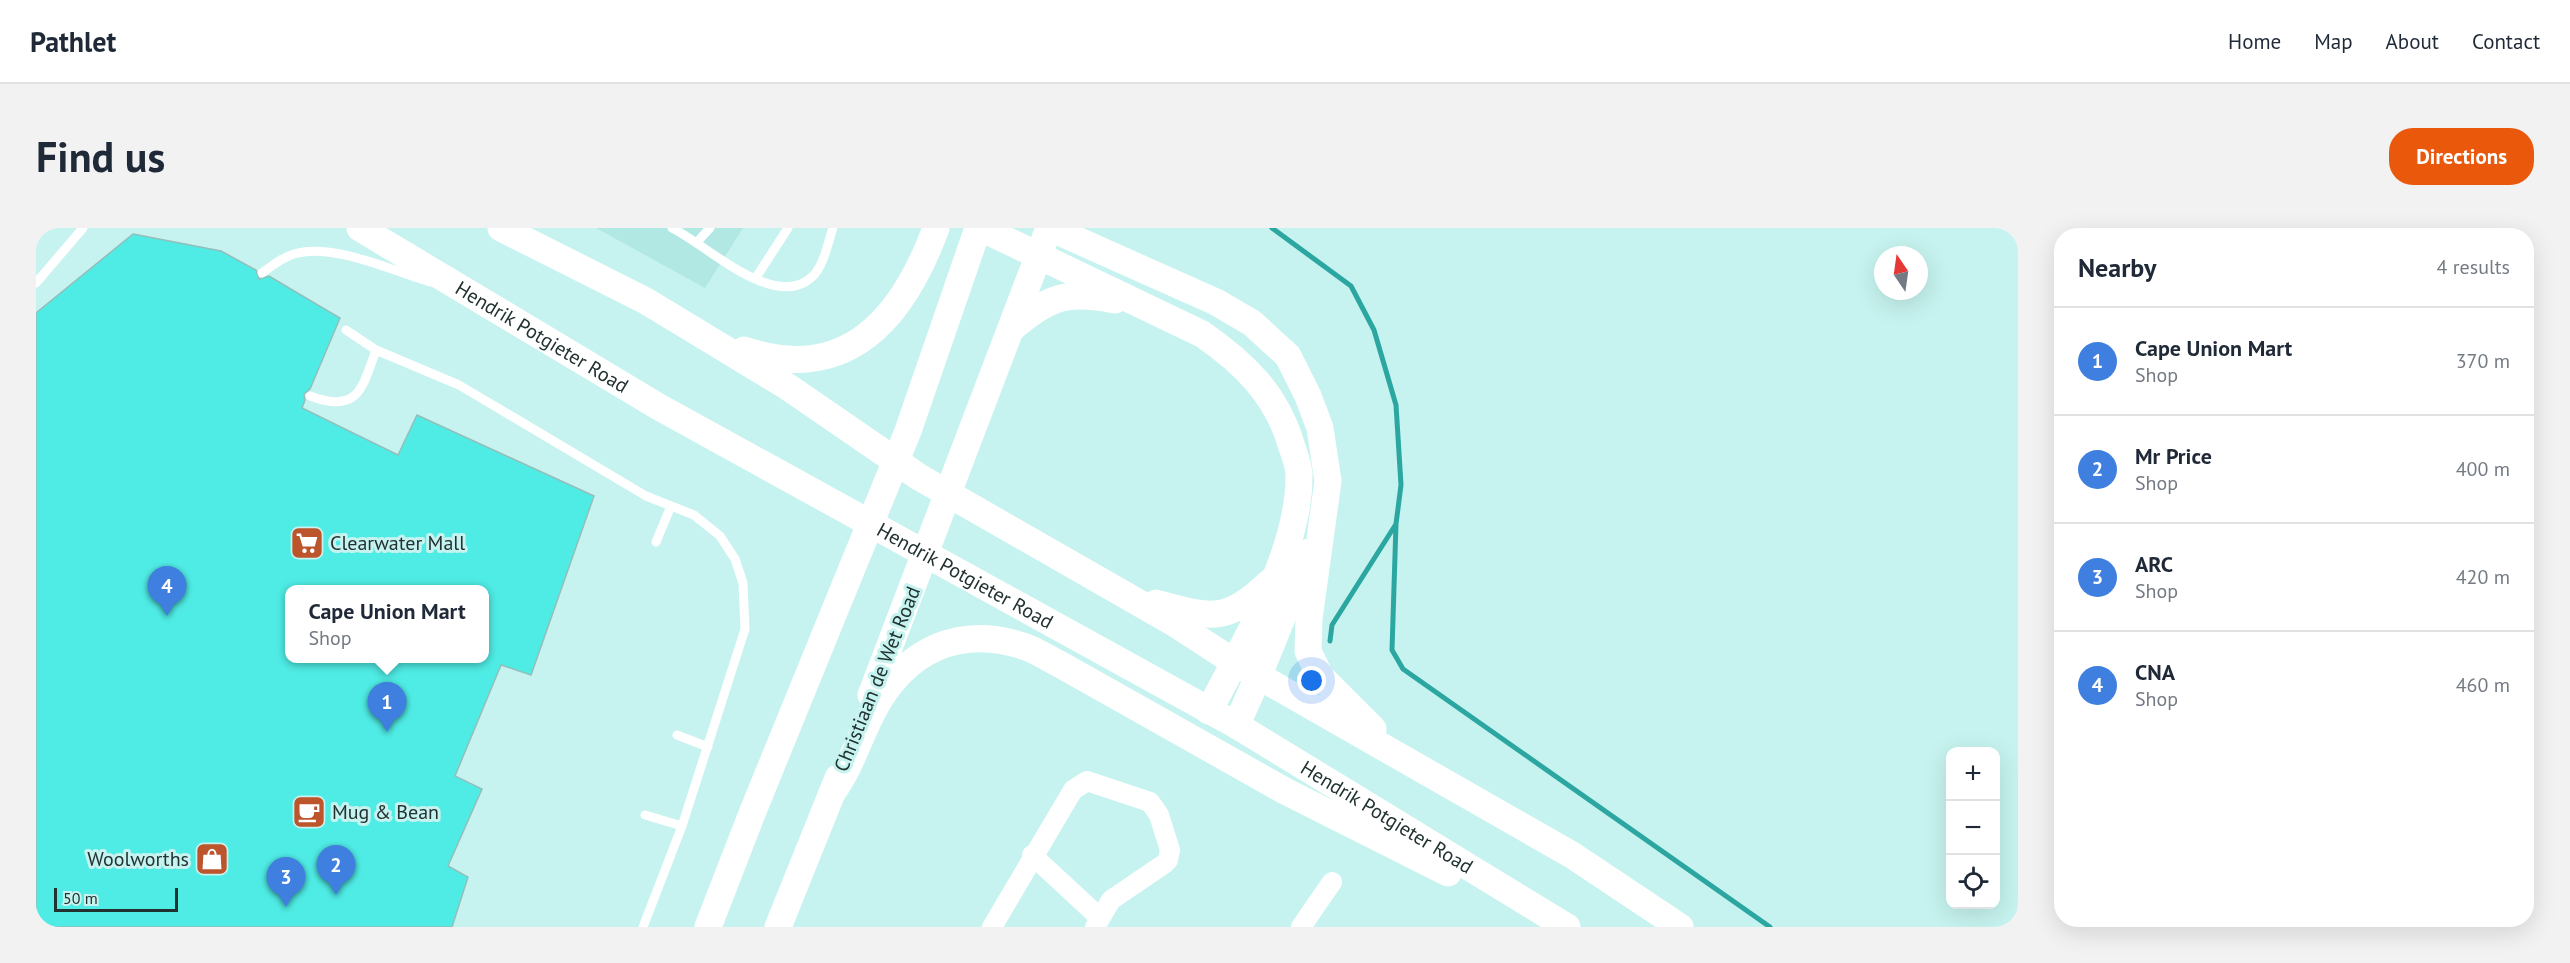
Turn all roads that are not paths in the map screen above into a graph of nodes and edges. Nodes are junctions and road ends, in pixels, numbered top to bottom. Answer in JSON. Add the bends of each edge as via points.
{"nodes":[{"id":1,"x":83,"y":228,"type":"edge"},
{"id":2,"x":360,"y":228,"type":"edge"},
{"id":3,"x":501,"y":228,"type":"edge"},
{"id":4,"x":672,"y":228,"type":"edge"},
{"id":5,"x":710,"y":228,"type":"edge"},
{"id":6,"x":788,"y":228,"type":"edge"},
{"id":7,"x":833,"y":228,"type":"edge"},
{"id":8,"x":936,"y":228,"type":"edge"},
{"id":9,"x":979,"y":228,"type":"edge"},
{"id":10,"x":1049,"y":228,"type":"edge"},
{"id":11,"x":1092,"y":228,"type":"edge"},
{"id":12,"x":696,"y":242,"type":"junction"},
{"id":13,"x":1038,"y":255,"type":"junction"},
{"id":14,"x":1121,"y":262,"type":"junction"},
{"id":15,"x":262,"y":273,"type":"dead end"},
{"id":16,"x":755,"y":279,"type":"junction"},
{"id":17,"x":36,"y":284,"type":"edge"},
{"id":18,"x":475,"y":297,"type":"junction"},
{"id":19,"x":646,"y":301,"type":"junction"},
{"id":20,"x":1151,"y":309,"type":"junction"},
{"id":21,"x":345,"y":330,"type":"dead end"},
{"id":22,"x":1010,"y":330,"type":"junction"},
{"id":23,"x":376,"y":350,"type":"junction"},
{"id":24,"x":310,"y":396,"type":"dead end"},
{"id":25,"x":671,"y":506,"type":"junction"},
{"id":26,"x":1324,"y":520,"type":"junction"},
{"id":27,"x":656,"y":542,"type":"dead end"},
{"id":28,"x":1273,"y":579,"type":"junction"},
{"id":29,"x":1119,"y":594,"type":"junction"},
{"id":30,"x":1234,"y":662,"type":"junction"},
{"id":31,"x":1260,"y":676,"type":"junction"},
{"id":32,"x":1209,"y":711,"type":"junction"},
{"id":33,"x":1236,"y":725,"type":"junction"},
{"id":34,"x":677,"y":735,"type":"dead end"},
{"id":35,"x":708,"y":747,"type":"junction"},
{"id":36,"x":1409,"y":762,"type":"junction"},
{"id":37,"x":832,"y":793,"type":"junction"},
{"id":38,"x":645,"y":815,"type":"dead end"},
{"id":39,"x":682,"y":826,"type":"junction"},
{"id":40,"x":1032,"y":855,"type":"junction"},
{"id":41,"x":1332,"y":882,"type":"dead end"},
{"id":42,"x":1097,"y":922,"type":"edge"},
{"id":43,"x":643,"y":927,"type":"edge"},
{"id":44,"x":708,"y":927,"type":"edge"},
{"id":45,"x":778,"y":927,"type":"edge"},
{"id":46,"x":992,"y":927,"type":"edge"},
{"id":47,"x":1301,"y":927,"type":"edge"},
{"id":48,"x":1560,"y":927,"type":"edge"},
{"id":49,"x":1567,"y":927,"type":"edge"},
{"id":50,"x":1680,"y":927,"type":"edge"}],
"edges":[{"from":1,"to":17,"type":"lane"},
{"from":2,"to":18,"type":"main road","name":"Hendrik Potgieter Road"},
{"from":3,"to":19,"type":"main road"},
{"from":4,"to":12,"type":"lane"},
{"from":5,"to":12,"type":"lane"},
{"from":6,"to":16,"type":"lane"},
{"from":7,"to":16,"type":"lane","via":[[813,275],[779,288]]},
{"from":8,"to":19,"type":"main road","via":[[902,301],[885,322],[848,349],[827,357],[776,359],[746,350]]},
{"from":9,"to":13,"type":"main road"},
{"from":9,"to":44,"type":"main road","via":[[908,431]]},
{"from":10,"to":13,"type":"main road","name":"Christiaan de Wet Road"},
{"from":10,"to":14,"type":"main road"},
{"from":11,"to":14,"type":"main road"},
{"from":12,"to":16,"type":"lane"},
{"from":13,"to":20,"type":"main road"},
{"from":13,"to":22,"type":"main road","name":"Christiaan de Wet Road"},
{"from":14,"to":26,"type":"main road","via":[[1216,302],[1252,323],[1288,356],[1320,428],[1328,481]]},
{"from":15,"to":18,"type":"lane","via":[[282,258],[318,251],[339,254]]},
{"from":18,"to":32,"type":"main road","name":"Hendrik Potgieter Road","via":[[659,407]]},
{"from":19,"to":29,"type":"main road","via":[[788,387],[919,477]]},
{"from":20,"to":22,"type":"main road","via":[[1072,294],[1034,309]]},
{"from":20,"to":28,"type":"main road","via":[[1202,333],[1235,357],[1260,383],[1278,410],[1299,472],[1297,508]]},
{"from":21,"to":23,"type":"lane"},
{"from":22,"to":37,"type":"main road","name":"Christiaan de Wet Road"},
{"from":23,"to":24,"type":"lane","via":[[362,387],[348,401],[327,403]]},
{"from":23,"to":25,"type":"lane","via":[[459,385],[646,496]]},
{"from":25,"to":27,"type":"lane"},
{"from":25,"to":35,"type":"lane","via":[[694,515],[720,536],[735,559],[743,583],[745,629]]},
{"from":26,"to":31,"type":"main road"},
{"from":26,"to":36,"type":"main road","via":[[1308,630],[1311,661],[1339,698]]},
{"from":28,"to":29,"type":"main road","via":[[1252,599],[1228,613],[1206,615]]},
{"from":28,"to":30,"type":"main road","via":[[1261,613]]},
{"from":29,"to":30,"type":"main road","via":[[1174,623]]},
{"from":30,"to":31,"type":"main road"},
{"from":30,"to":32,"type":"main road"},
{"from":31,"to":33,"type":"main road"},
{"from":31,"to":36,"type":"main road"},
{"from":32,"to":33,"type":"main road","name":"Hendrik Potgieter Road"},
{"from":33,"to":49,"type":"main road","name":"Hendrik Potgieter Road"},
{"from":34,"to":35,"type":"lane"},
{"from":35,"to":39,"type":"lane"},
{"from":36,"to":50,"type":"main road","via":[[1572,855]]},
{"from":37,"to":45,"type":"main road","name":"Christiaan de Wet Road"},
{"from":37,"to":48,"type":"main road","via":[[854,757],[873,712],[903,668],[948,643],[1001,640],[1046,657],[1285,791]]},
{"from":38,"to":39,"type":"lane"},
{"from":39,"to":43,"type":"lane"},
{"from":40,"to":42,"type":"street"},
{"from":40,"to":42,"type":"street","via":[[1079,784],[1096,782],[1150,802],[1159,815],[1170,850],[1168,860],[1111,900]]},
{"from":40,"to":46,"type":"street"},
{"from":41,"to":47,"type":"street"}]}
